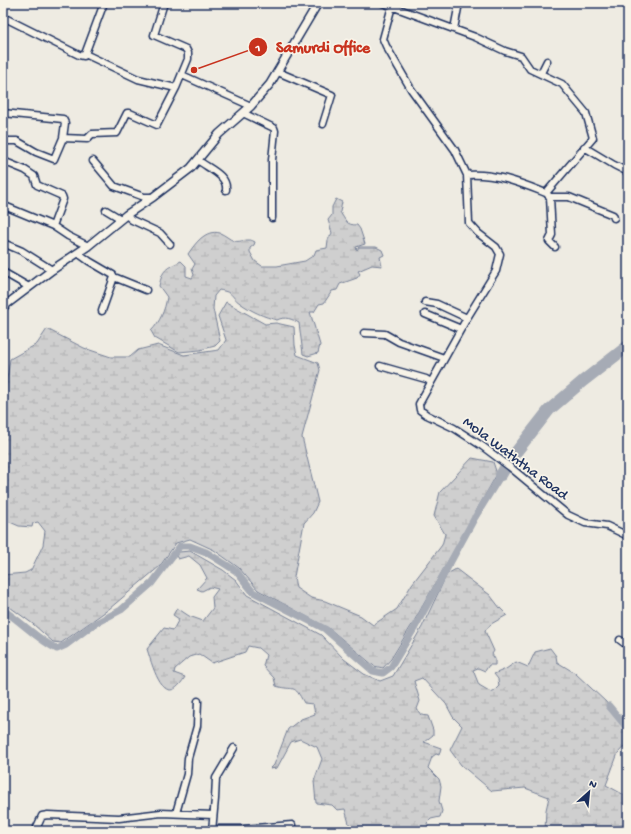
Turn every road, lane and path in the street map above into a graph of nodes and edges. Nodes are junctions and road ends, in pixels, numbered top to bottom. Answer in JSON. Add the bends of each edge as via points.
{"nodes":[{"id":1,"x":104,"y":3,"type":"edge"},
{"id":2,"x":164,"y":3,"type":"edge"},
{"id":3,"x":318,"y":3,"type":"edge"},
{"id":4,"x":383,"y":3,"type":"edge"},
{"id":5,"x":459,"y":3,"type":"edge"},
{"id":6,"x":392,"y":6,"type":"junction"},
{"id":7,"x":3,"y":17,"type":"edge"},
{"id":8,"x":454,"y":29,"type":"junction"},
{"id":9,"x":86,"y":54,"type":"junction"},
{"id":10,"x":547,"y":61,"type":"dead end"},
{"id":11,"x":278,"y":72,"type":"junction"},
{"id":12,"x":541,"y":73,"type":"junction"},
{"id":13,"x":182,"y":75,"type":"junction"},
{"id":14,"x":176,"y":88,"type":"junction"},
{"id":15,"x":251,"y":106,"type":"junction"},
{"id":16,"x":3,"y":113,"type":"edge"},
{"id":17,"x":243,"y":114,"type":"junction"},
{"id":18,"x":323,"y":124,"type":"dead end"},
{"id":19,"x":64,"y":138,"type":"junction"},
{"id":20,"x":7,"y":141,"type":"dead end"},
{"id":21,"x":584,"y":147,"type":"junction"},
{"id":22,"x":198,"y":160,"type":"junction"},
{"id":23,"x":3,"y":161,"type":"edge"},
{"id":24,"x":92,"y":161,"type":"dead end"},
{"id":25,"x":628,"y":172,"type":"edge"},
{"id":26,"x":467,"y":175,"type":"junction"},
{"id":27,"x":226,"y":190,"type":"dead end"},
{"id":28,"x":548,"y":195,"type":"junction"},
{"id":29,"x":153,"y":197,"type":"junction"},
{"id":30,"x":7,"y":207,"type":"dead end"},
{"id":31,"x":106,"y":210,"type":"dead end"},
{"id":32,"x":124,"y":217,"type":"junction"},
{"id":33,"x":272,"y":218,"type":"dead end"},
{"id":34,"x":614,"y":218,"type":"dead end"},
{"id":35,"x":53,"y":226,"type":"junction"},
{"id":36,"x":3,"y":243,"type":"edge"},
{"id":37,"x":170,"y":244,"type":"dead end"},
{"id":38,"x":88,"y":246,"type":"junction"},
{"id":39,"x":555,"y":247,"type":"dead end"},
{"id":40,"x":78,"y":253,"type":"junction"},
{"id":41,"x":52,"y":270,"type":"junction"},
{"id":42,"x":3,"y":272,"type":"edge"},
{"id":43,"x":114,"y":277,"type":"junction"},
{"id":44,"x":29,"y":287,"type":"junction"},
{"id":45,"x":146,"y":290,"type":"dead end"},
{"id":46,"x":425,"y":302,"type":"dead end"},
{"id":47,"x":3,"y":307,"type":"edge"},
{"id":48,"x":102,"y":311,"type":"dead end"},
{"id":49,"x":425,"y":314,"type":"dead end"},
{"id":50,"x":467,"y":318,"type":"junction"},
{"id":51,"x":461,"y":329,"type":"junction"},
{"id":52,"x":364,"y":333,"type":"dead end"},
{"id":53,"x":444,"y":358,"type":"junction"},
{"id":54,"x":380,"y":366,"type":"dead end"},
{"id":55,"x":431,"y":382,"type":"junction"},
{"id":56,"x":628,"y":536,"type":"edge"},
{"id":57,"x":620,"y":640,"type":"dead end"},
{"id":58,"x":628,"y":646,"type":"edge"},
{"id":59,"x":198,"y":701,"type":"dead end"},
{"id":60,"x":234,"y":748,"type":"dead end"},
{"id":61,"x":176,"y":813,"type":"junction"},
{"id":62,"x":213,"y":815,"type":"junction"},
{"id":63,"x":292,"y":825,"type":"dead end"},
{"id":64,"x":212,"y":830,"type":"edge"},
{"id":65,"x":38,"y":831,"type":"edge"}],
"edges":[{"from":1,"to":9,"type":"street"},
{"from":2,"to":13,"type":"street","via":[[154,35],[186,49],[188,59]]},
{"from":3,"to":11,"type":"street"},
{"from":4,"to":6,"type":"street"},
{"from":5,"to":8,"type":"street"},
{"from":6,"to":8,"type":"street"},
{"from":6,"to":26,"type":"street","via":[[384,39],[386,46],[411,89],[455,150]]},
{"from":7,"to":9,"type":"street","via":[[79,55]]},
{"from":8,"to":12,"type":"street","via":[[521,56],[530,69]]},
{"from":9,"to":14,"type":"street","via":[[138,79]]},
{"from":10,"to":12,"type":"street"},
{"from":11,"to":15,"type":"street"},
{"from":11,"to":18,"type":"street","via":[[332,95]]},
{"from":12,"to":21,"type":"street","via":[[562,84],[586,113],[592,138]]},
{"from":13,"to":14,"type":"street"},
{"from":13,"to":15,"type":"street"},
{"from":14,"to":19,"type":"street","via":[[157,125],[130,113],[117,133],[92,134],[87,139]]},
{"from":15,"to":17,"type":"street"},
{"from":16,"to":19,"type":"street","via":[[62,119],[65,123]]},
{"from":17,"to":22,"type":"street","via":[[219,134]]},
{"from":17,"to":33,"type":"street","via":[[274,128],[275,131]]},
{"from":19,"to":20,"type":"street","via":[[54,159],[17,141]]},
{"from":21,"to":25,"type":"street"},
{"from":21,"to":28,"type":"street"},
{"from":22,"to":27,"type":"street","via":[[221,176],[227,185]]},
{"from":22,"to":29,"type":"street","via":[[183,175]]},
{"from":23,"to":35,"type":"street","via":[[25,170],[34,176],[37,185],[62,196]]},
{"from":24,"to":29,"type":"street","via":[[114,186],[144,197]]},
{"from":26,"to":28,"type":"street","via":[[508,178]]},
{"from":26,"to":50,"type":"street","name":"Mola Waththa Road","via":[[469,223],[496,247],[500,254],[496,271]]},
{"from":28,"to":34,"type":"street","via":[[569,197]]},
{"from":28,"to":39,"type":"street","via":[[552,235],[549,241]]},
{"from":29,"to":32,"type":"street"},
{"from":30,"to":35,"type":"street"},
{"from":31,"to":32,"type":"street"},
{"from":32,"to":37,"type":"street","via":[[160,233]]},
{"from":32,"to":38,"type":"street"},
{"from":35,"to":38,"type":"street"},
{"from":36,"to":41,"type":"street","via":[[22,251]]},
{"from":38,"to":40,"type":"street"},
{"from":40,"to":41,"type":"street"},
{"from":40,"to":43,"type":"street"},
{"from":41,"to":44,"type":"street"},
{"from":42,"to":44,"type":"street"},
{"from":43,"to":45,"type":"street"},
{"from":43,"to":48,"type":"street"},
{"from":44,"to":47,"type":"street"},
{"from":46,"to":50,"type":"street","via":[[438,304]]},
{"from":49,"to":51,"type":"street"},
{"from":50,"to":51,"type":"street","name":"Mola Waththa Road"},
{"from":51,"to":53,"type":"street","name":"Mola Waththa Road"},
{"from":52,"to":53,"type":"street","via":[[385,334],[399,342]]},
{"from":53,"to":55,"type":"street","name":"Mola Waththa Road"},
{"from":54,"to":55,"type":"street"},
{"from":55,"to":56,"type":"street","name":"Mola Waththa Road","via":[[419,404],[420,410],[454,428],[507,465],[568,515],[585,523],[607,526]]},
{"from":57,"to":58,"type":"street"},
{"from":59,"to":61,"type":"street","via":[[197,726]]},
{"from":60,"to":62,"type":"street","via":[[216,778]]},
{"from":61,"to":62,"type":"street"},
{"from":61,"to":65,"type":"street","via":[[120,818],[48,814],[42,816]]},
{"from":62,"to":64,"type":"street"},
{"from":63,"to":64,"type":"street"}]}
